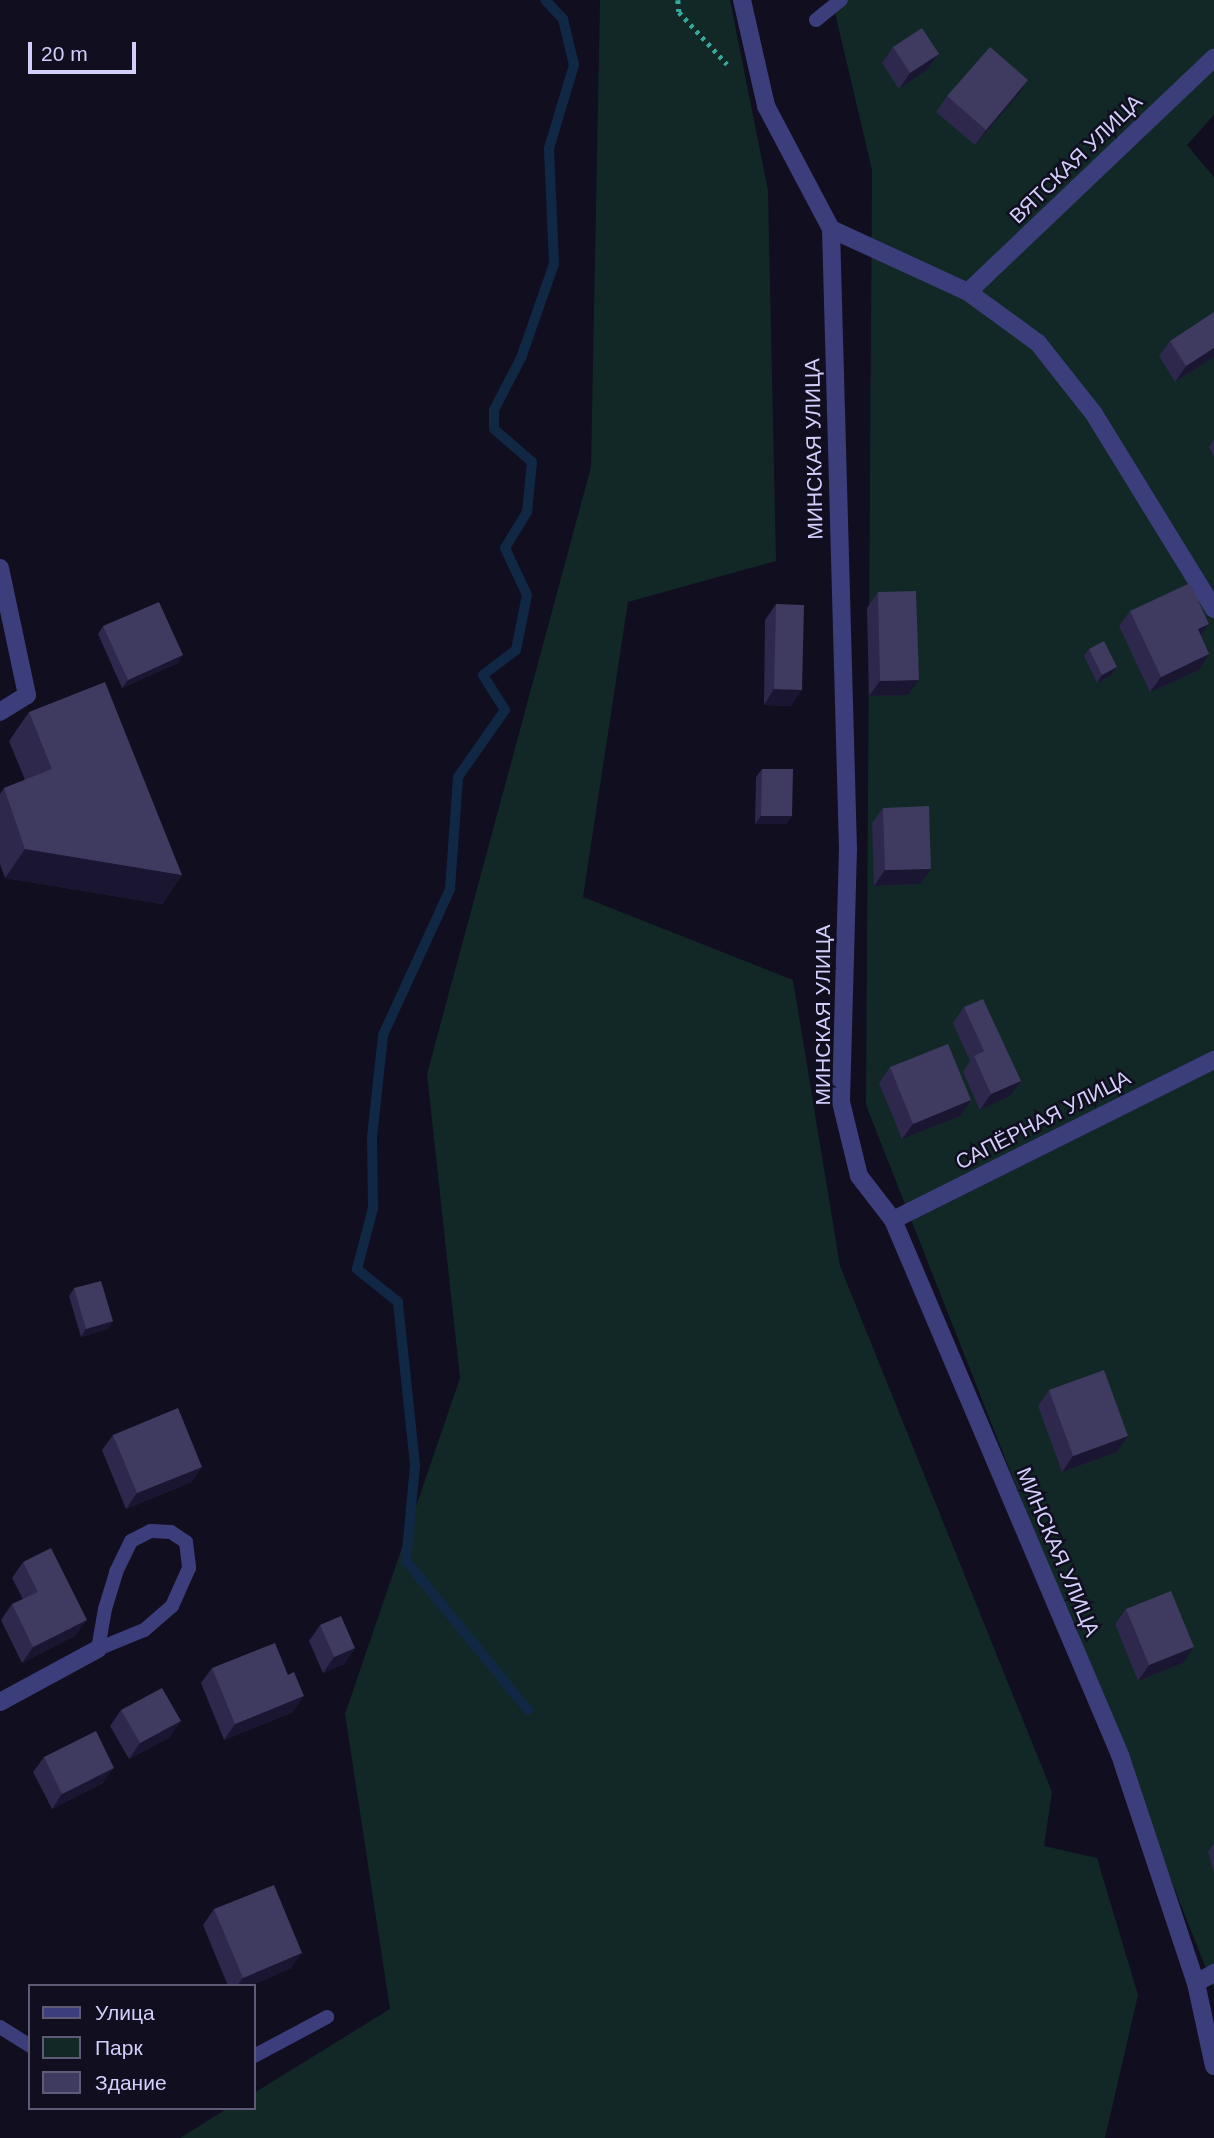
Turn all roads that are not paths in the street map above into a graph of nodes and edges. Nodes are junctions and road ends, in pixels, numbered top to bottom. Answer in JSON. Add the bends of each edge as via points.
{"nodes":[{"id":1,"x":742,"y":0,"type":"edge"},
{"id":2,"x":841,"y":0,"type":"edge"},
{"id":3,"x":816,"y":20,"type":"dead end"},
{"id":4,"x":1214,"y":58,"type":"edge"},
{"id":5,"x":831,"y":229,"type":"junction"},
{"id":6,"x":968,"y":292,"type":"junction"},
{"id":7,"x":0,"y":568,"type":"edge"},
{"id":8,"x":1214,"y":609,"type":"edge"},
{"id":9,"x":0,"y":712,"type":"edge"},
{"id":10,"x":1214,"y":1060,"type":"edge"},
{"id":11,"x":893,"y":1220,"type":"junction"},
{"id":12,"x":98,"y":1649,"type":"junction"},
{"id":13,"x":0,"y":1702,"type":"edge"},
{"id":14,"x":1214,"y":1973,"type":"edge"},
{"id":15,"x":1196,"y":1983,"type":"junction"},
{"id":16,"x":327,"y":2017,"type":"dead end"},
{"id":17,"x":0,"y":2027,"type":"edge"},
{"id":18,"x":28,"y":2045,"type":"edge"},
{"id":19,"x":256,"y":2055,"type":"edge"},
{"id":20,"x":1214,"y":2066,"type":"edge"}],
"edges":[{"from":1,"to":5,"type":"street","via":[[766,106]]},
{"from":2,"to":3,"type":"lane"},
{"from":4,"to":6,"type":"street","name":"ВЯТСКАЯ УЛИЦА"},
{"from":5,"to":6,"type":"street"},
{"from":5,"to":11,"type":"street","name":"МИНСКАЯ УЛИЦА","via":[[848,849],[841,1102],[859,1176]]},
{"from":6,"to":8,"type":"street","via":[[1038,343],[1094,414]]},
{"from":7,"to":9,"type":"street","via":[[27,695]]},
{"from":10,"to":11,"type":"street","name":"САПЁРНАЯ УЛИЦА"},
{"from":11,"to":15,"type":"street","name":"МИНСКАЯ УЛИЦА","via":[[1120,1755]]},
{"from":12,"to":12,"type":"lane","via":[[105,1609],[131,1541],[151,1531],[171,1532],[186,1542],[189,1568],[172,1605],[145,1630]]},
{"from":12,"to":13,"type":"street"},
{"from":14,"to":15,"type":"street"},
{"from":15,"to":20,"type":"street","name":"МИНСКАЯ УЛИЦА"},
{"from":16,"to":19,"type":"lane"},
{"from":17,"to":18,"type":"lane"}]}
